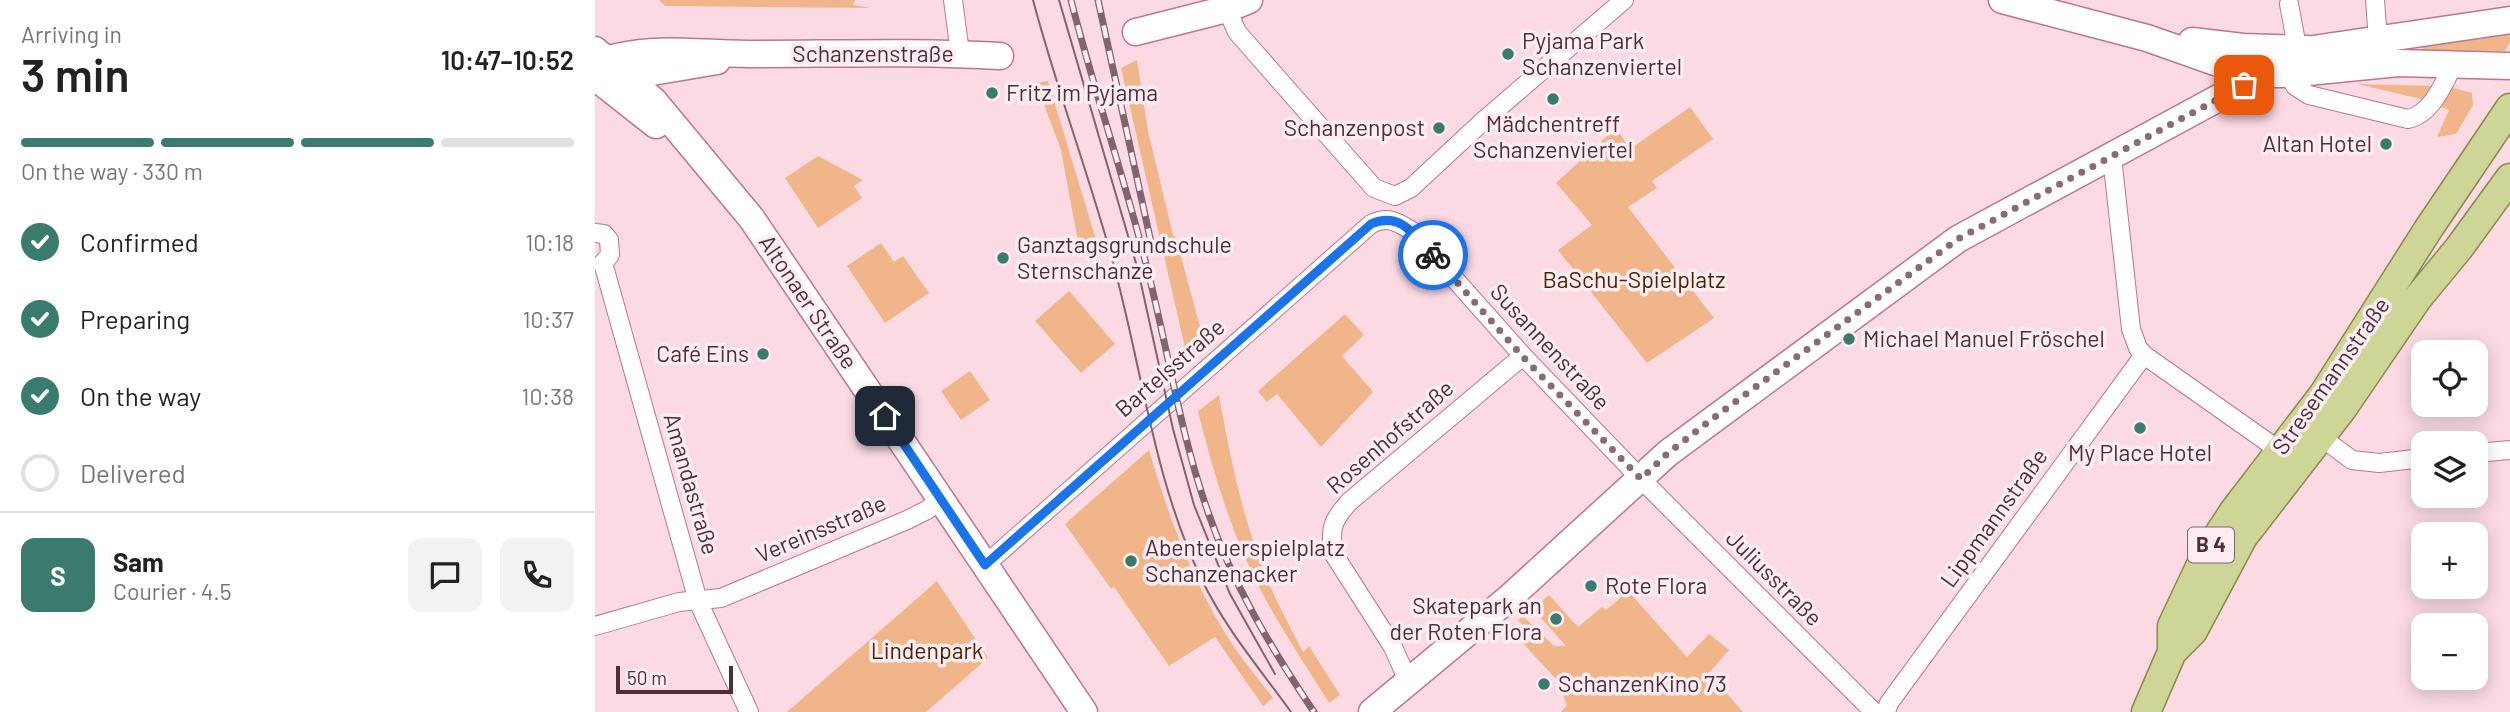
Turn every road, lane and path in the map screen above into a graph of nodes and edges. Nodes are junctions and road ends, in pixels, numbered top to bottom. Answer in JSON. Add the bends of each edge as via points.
{"nodes":[{"id":1,"x":953,"y":0,"type":"edge"},
{"id":2,"x":1624,"y":0,"type":"edge"},
{"id":3,"x":2375,"y":0,"type":"edge"},
{"id":4,"x":2006,"y":1,"type":"edge"},
{"id":5,"x":1238,"y":4,"type":"edge"},
{"id":6,"x":2289,"y":4,"type":"dead end"},
{"id":7,"x":2510,"y":20,"type":"edge"},
{"id":8,"x":1136,"y":32,"type":"dead end"},
{"id":9,"x":2147,"y":38,"type":"junction"},
{"id":10,"x":2378,"y":40,"type":"junction"},
{"id":11,"x":2305,"y":48,"type":"junction"},
{"id":12,"x":960,"y":53,"type":"junction"},
{"id":13,"x":745,"y":54,"type":"junction"},
{"id":14,"x":1000,"y":56,"type":"dead end"},
{"id":15,"x":2454,"y":63,"type":"junction"},
{"id":16,"x":597,"y":65,"type":"edge"},
{"id":17,"x":2510,"y":66,"type":"edge"},
{"id":18,"x":2276,"y":74,"type":"junction"},
{"id":19,"x":627,"y":77,"type":"junction"},
{"id":20,"x":2510,"y":107,"type":"edge"},
{"id":21,"x":2510,"y":136,"type":"edge"},
{"id":22,"x":2112,"y":157,"type":"junction"},
{"id":23,"x":713,"y":175,"type":"junction"},
{"id":24,"x":2510,"y":178,"type":"edge"},
{"id":25,"x":1393,"y":219,"type":"joint"},
{"id":26,"x":595,"y":233,"type":"edge"},
{"id":27,"x":599,"y":262,"type":"edge"},
{"id":28,"x":2417,"y":299,"type":"junction"},
{"id":29,"x":2144,"y":355,"type":"junction"},
{"id":30,"x":1523,"y":356,"type":"junction"},
{"id":31,"x":2311,"y":430,"type":"junction"},
{"id":32,"x":2510,"y":450,"type":"edge"},
{"id":33,"x":2279,"y":452,"type":"junction"},
{"id":34,"x":2488,"y":452,"type":"edge"},
{"id":35,"x":2411,"y":459,"type":"edge"},
{"id":36,"x":1641,"y":479,"type":"junction"},
{"id":37,"x":2286,"y":481,"type":"junction"},
{"id":38,"x":941,"y":499,"type":"junction"},
{"id":39,"x":985,"y":565,"type":"junction"},
{"id":40,"x":698,"y":601,"type":"junction"},
{"id":41,"x":595,"y":626,"type":"edge"},
{"id":42,"x":2172,"y":652,"type":"junction"},
{"id":43,"x":1408,"y":681,"type":"junction"},
{"id":44,"x":1380,"y":710,"type":"edge"},
{"id":45,"x":749,"y":712,"type":"edge"},
{"id":46,"x":1084,"y":712,"type":"edge"},
{"id":47,"x":1874,"y":712,"type":"edge"},
{"id":48,"x":1886,"y":712,"type":"edge"},
{"id":49,"x":2146,"y":712,"type":"edge"}],
"edges":[{"from":1,"to":12,"type":"street"},
{"from":2,"to":5,"type":"street","via":[[1411,188],[1395,196],[1374,188],[1237,32]]},
{"from":3,"to":10,"type":"street"},
{"from":4,"to":9,"type":"street"},
{"from":5,"to":8,"type":"street"},
{"from":6,"to":11,"type":"street"},
{"from":7,"to":10,"type":"street"},
{"from":9,"to":11,"type":"street"},
{"from":9,"to":18,"type":"street","via":[[2215,62]]},
{"from":10,"to":11,"type":"street"},
{"from":11,"to":18,"type":"street"},
{"from":12,"to":13,"type":"street","name":"Schanzenstraße"},
{"from":12,"to":14,"type":"street","name":"Schanzenstraße"},
{"from":13,"to":16,"type":"street","name":"Schanzenstraße","via":[[653,50]]},
{"from":13,"to":19,"type":"street","name":"Schanzenstraße"},
{"from":15,"to":17,"type":"street"},
{"from":15,"to":18,"type":"street"},
{"from":15,"to":18,"type":"street","via":[[2430,104],[2408,119],[2309,95]]},
{"from":16,"to":19,"type":"street","name":"Schanzenstraße"},
{"from":16,"to":23,"type":"street","name":"Altonaer Straße"},
{"from":18,"to":22,"type":"street"},
{"from":19,"to":23,"type":"street","name":"Altonaer Straße","via":[[669,118]]},
{"from":20,"to":31,"type":"main road","name":"Stresemannstraße","number":"B 4","via":[[2353,350]]},
{"from":21,"to":28,"type":"main road","name":"Stresemannstraße","via":[[2442,234]]},
{"from":22,"to":29,"type":"street","via":[[2131,329]]},
{"from":22,"to":36,"type":"street","via":[[1958,239],[1720,413]]},
{"from":23,"to":38,"type":"street","name":"Altonaer Straße","via":[[752,219]]},
{"from":24,"to":28,"type":"main road","name":"Stresemannstraße","number":"B 4"},
{"from":25,"to":30,"type":"street","name":"Susannenstraße","via":[[1412,231]]},
{"from":25,"to":39,"type":"street","name":"Bartelsstraße","via":[[1371,224]]},
{"from":26,"to":27,"type":"street","name":"Amandastraße","via":[[609,240],[609,258]]},
{"from":27,"to":40,"type":"street","name":"Amandastraße"},
{"from":28,"to":31,"type":"main road","name":"Stresemannstraße","number":"B 4","via":[[2342,409]]},
{"from":29,"to":33,"type":"street"},
{"from":29,"to":48,"type":"street","name":"Lippmannstraße"},
{"from":30,"to":36,"type":"street","name":"Susannenstraße"},
{"from":30,"to":43,"type":"street","name":"Rosenhofstraße","via":[[1335,518],[1333,553],[1393,647]]},
{"from":31,"to":33,"type":"main road","name":"Stresemannstraße","number":"B 4"},
{"from":31,"to":35,"type":"street","via":[[2352,460]]},
{"from":31,"to":37,"type":"main road","name":"Stresemannstraße","number":"B 4"},
{"from":32,"to":34,"type":"street"},
{"from":33,"to":37,"type":"street"},
{"from":33,"to":42,"type":"main road","name":"Stresemannstraße","number":"B 4","via":[[2206,554],[2172,626]]},
{"from":36,"to":43,"type":"street"},
{"from":36,"to":47,"type":"street","name":"Juliusstraße"},
{"from":37,"to":42,"type":"main road","name":"Stresemannstraße","number":"B 4","via":[[2243,537],[2193,631]]},
{"from":38,"to":39,"type":"street","name":"Altonaer Straße"},
{"from":38,"to":40,"type":"street","name":"Vereinsstraße","via":[[917,515],[725,597]]},
{"from":39,"to":46,"type":"street","name":"Altonaer Straße"},
{"from":40,"to":41,"type":"street","name":"Vereinsstraße","via":[[679,602]]},
{"from":40,"to":45,"type":"street","name":"Amandastraße"},
{"from":42,"to":49,"type":"main road","name":"Stresemannstraße","number":"B 4"},
{"from":43,"to":44,"type":"street"}]}
